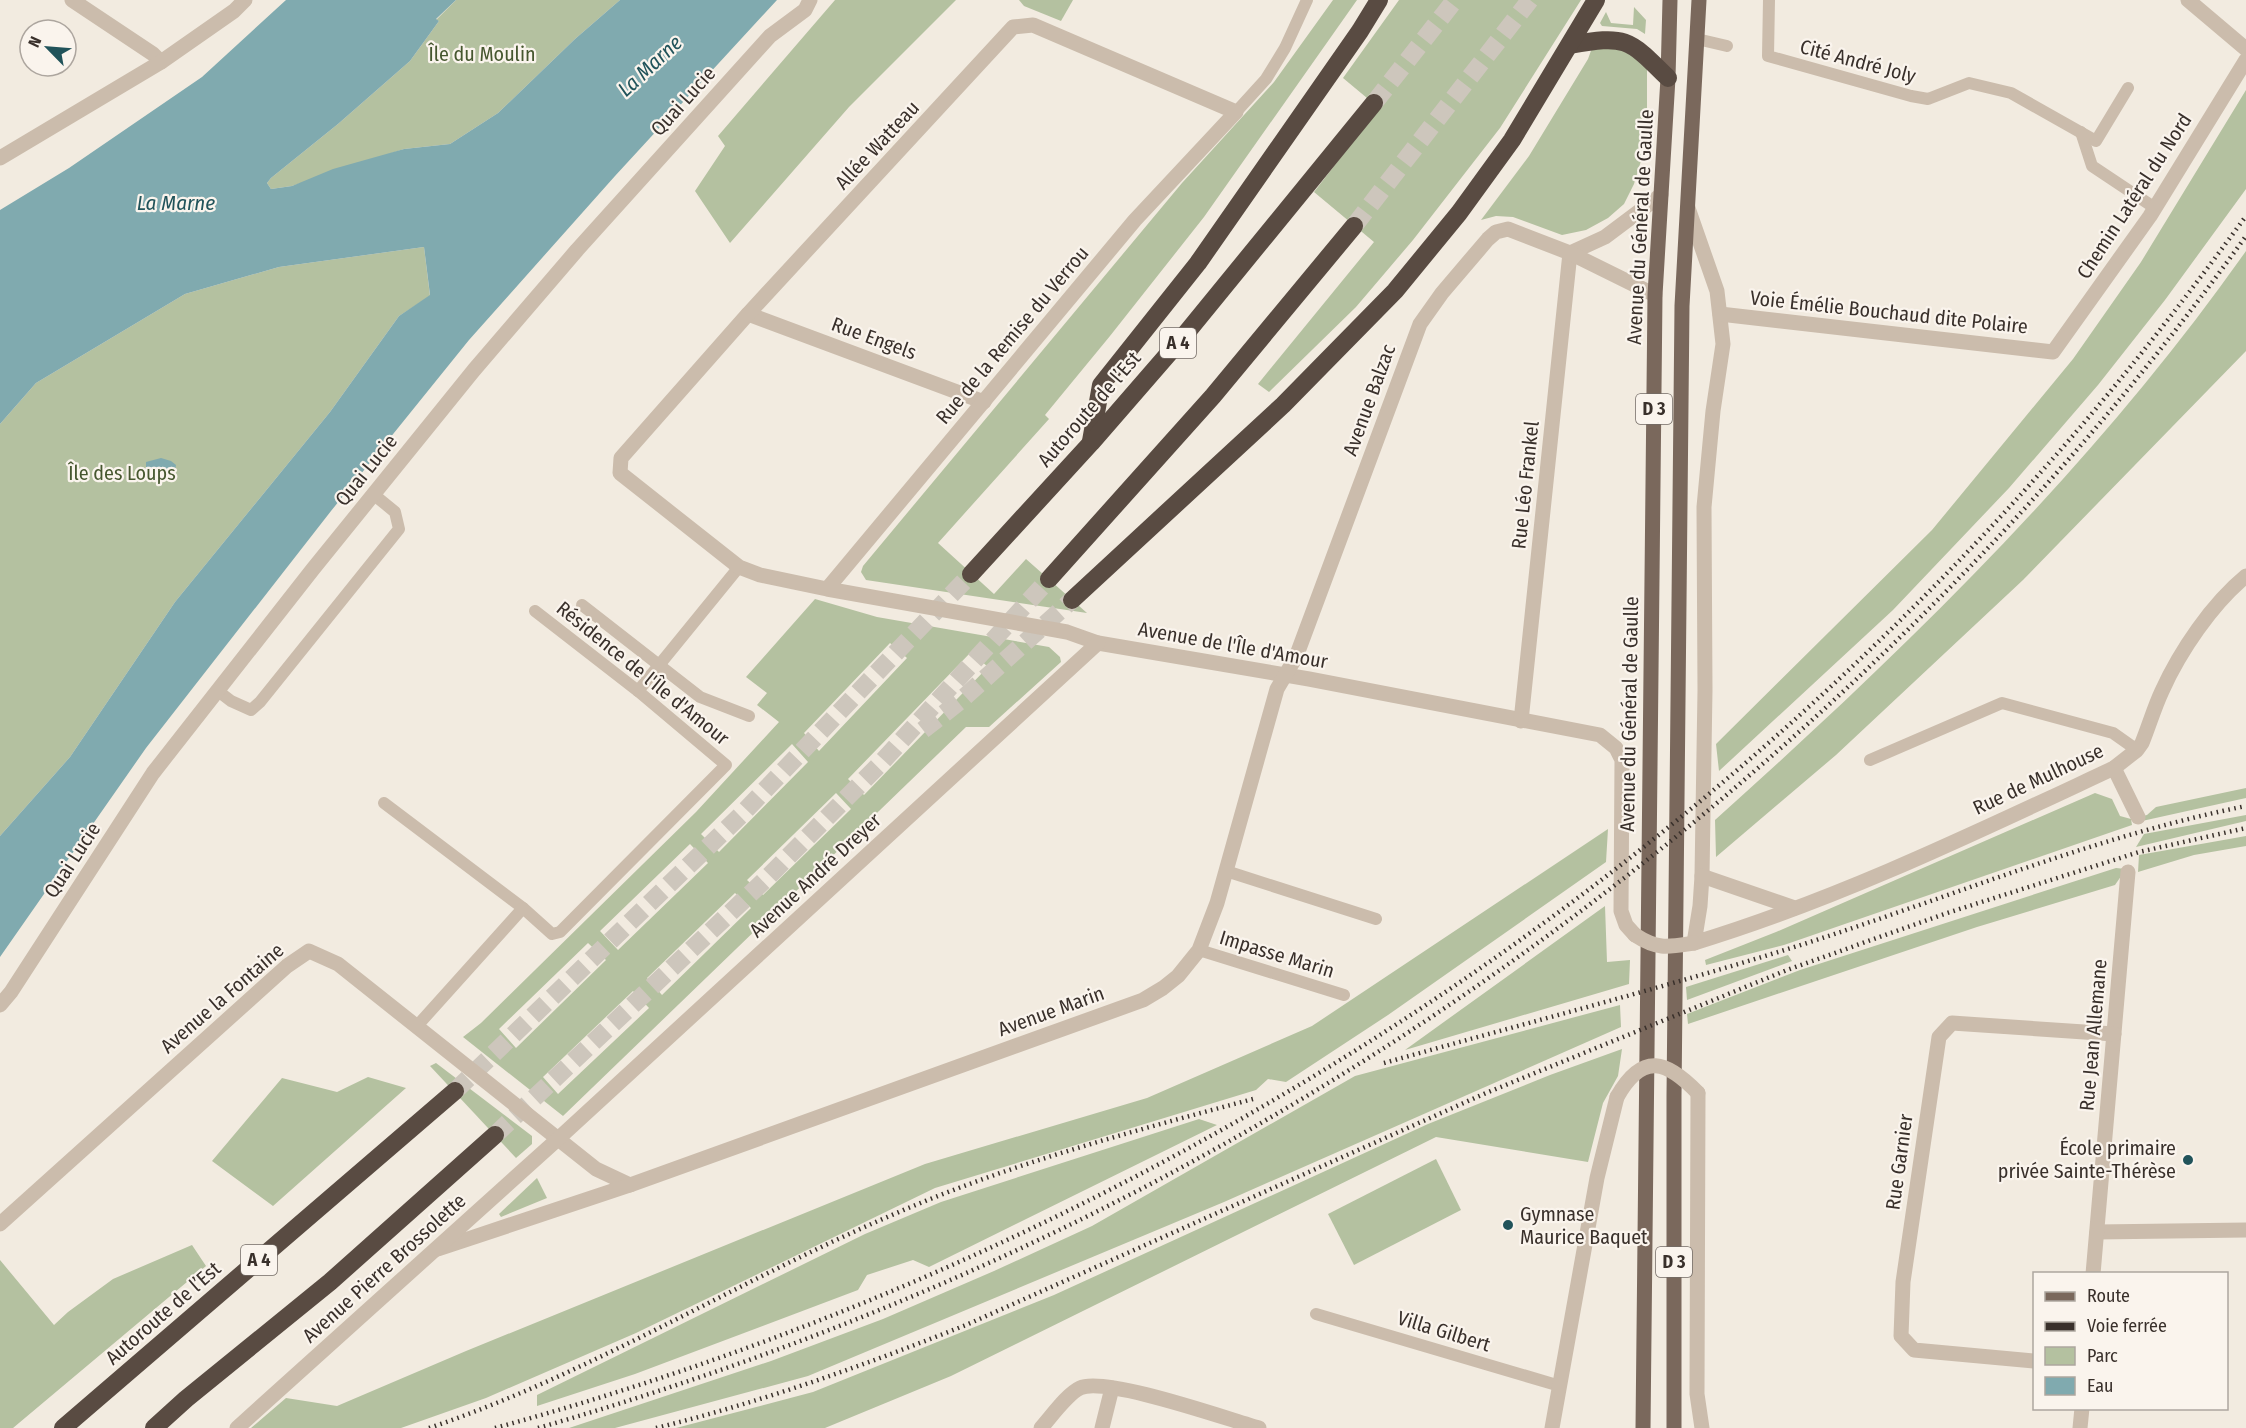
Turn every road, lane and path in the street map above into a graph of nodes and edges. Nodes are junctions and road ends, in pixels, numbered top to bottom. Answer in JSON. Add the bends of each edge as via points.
{"nodes":[{"id":1,"x":72,"y":0,"type":"edge"},
{"id":2,"x":245,"y":0,"type":"edge"},
{"id":3,"x":810,"y":0,"type":"edge"},
{"id":4,"x":1307,"y":0,"type":"edge"},
{"id":5,"x":1379,"y":0,"type":"edge"},
{"id":6,"x":1596,"y":0,"type":"edge"},
{"id":7,"x":1670,"y":0,"type":"edge"},
{"id":8,"x":1699,"y":0,"type":"edge"},
{"id":9,"x":1769,"y":0,"type":"edge"},
{"id":10,"x":2188,"y":0,"type":"edge"},
{"id":11,"x":1697,"y":39,"type":"junction"},
{"id":12,"x":1570,"y":45,"type":"junction"},
{"id":13,"x":1727,"y":46,"type":"dead end"},
{"id":14,"x":2246,"y":49,"type":"edge"},
{"id":15,"x":2246,"y":60,"type":"edge"},
{"id":16,"x":161,"y":62,"type":"junction"},
{"id":17,"x":1668,"y":78,"type":"junction"},
{"id":18,"x":2128,"y":88,"type":"dead end"},
{"id":19,"x":1374,"y":103,"type":"tunnel mouth"},
{"id":20,"x":1236,"y":112,"type":"junction"},
{"id":21,"x":2081,"y":132,"type":"junction"},
{"id":22,"x":0,"y":158,"type":"edge"},
{"id":23,"x":1661,"y":195,"type":"junction"},
{"id":24,"x":1688,"y":208,"type":"junction"},
{"id":25,"x":2156,"y":208,"type":"junction"},
{"id":26,"x":1354,"y":226,"type":"tunnel mouth"},
{"id":27,"x":1570,"y":253,"type":"junction"},
{"id":28,"x":1655,"y":295,"type":"junction"},
{"id":29,"x":748,"y":314,"type":"junction"},
{"id":30,"x":1720,"y":314,"type":"junction"},
{"id":31,"x":2053,"y":352,"type":"joint"},
{"id":32,"x":984,"y":402,"type":"junction"},
{"id":33,"x":1091,"y":443,"type":"junction"},
{"id":34,"x":620,"y":473,"type":"joint"},
{"id":35,"x":374,"y":494,"type":"junction"},
{"id":36,"x":739,"y":567,"type":"junction"},
{"id":37,"x":971,"y":574,"type":"tunnel mouth"},
{"id":38,"x":2246,"y":576,"type":"edge"},
{"id":39,"x":1049,"y":579,"type":"tunnel mouth"},
{"id":40,"x":827,"y":589,"type":"junction"},
{"id":41,"x":1072,"y":600,"type":"tunnel mouth"},
{"id":42,"x":582,"y":605,"type":"dead end"},
{"id":43,"x":535,"y":611,"type":"dead end"},
{"id":44,"x":1098,"y":642,"type":"junction"},
{"id":45,"x":659,"y":666,"type":"junction"},
{"id":46,"x":1286,"y":676,"type":"junction"},
{"id":47,"x":218,"y":691,"type":"junction"},
{"id":48,"x":638,"y":691,"type":"junction"},
{"id":49,"x":749,"y":716,"type":"dead end"},
{"id":50,"x":1521,"y":721,"type":"junction"},
{"id":51,"x":2137,"y":750,"type":"junction"},
{"id":52,"x":1870,"y":760,"type":"dead end"},
{"id":53,"x":2114,"y":768,"type":"junction"},
{"id":54,"x":384,"y":803,"type":"dead end"},
{"id":55,"x":2138,"y":817,"type":"dead end"},
{"id":56,"x":1226,"y":871,"type":"junction"},
{"id":57,"x":2128,"y":872,"type":"dead end"},
{"id":58,"x":1702,"y":876,"type":"junction"},
{"id":59,"x":523,"y":908,"type":"junction"},
{"id":60,"x":1796,"y":908,"type":"junction"},
{"id":61,"x":1376,"y":919,"type":"dead end"},
{"id":62,"x":1694,"y":943,"type":"junction"},
{"id":63,"x":1199,"y":950,"type":"junction"},
{"id":64,"x":1344,"y":995,"type":"dead end"},
{"id":65,"x":0,"y":1005,"type":"edge"},
{"id":66,"x":417,"y":1026,"type":"junction"},
{"id":67,"x":2114,"y":1034,"type":"junction"},
{"id":68,"x":454,"y":1091,"type":"tunnel mouth"},
{"id":69,"x":495,"y":1136,"type":"tunnel mouth"},
{"id":70,"x":559,"y":1138,"type":"junction"},
{"id":71,"x":630,"y":1185,"type":"junction"},
{"id":72,"x":0,"y":1224,"type":"edge"},
{"id":73,"x":2246,"y":1230,"type":"edge"},
{"id":74,"x":2097,"y":1236,"type":"junction"},
{"id":75,"x":438,"y":1249,"type":"junction"},
{"id":76,"x":2094,"y":1272,"type":"edge"},
{"id":77,"x":1316,"y":1314,"type":"dead end"},
{"id":78,"x":2033,"y":1361,"type":"edge"},
{"id":79,"x":1560,"y":1386,"type":"junction"},
{"id":80,"x":1112,"y":1388,"type":"junction"},
{"id":81,"x":2082,"y":1410,"type":"edge"},
{"id":82,"x":63,"y":1428,"type":"edge"},
{"id":83,"x":154,"y":1428,"type":"edge"},
{"id":84,"x":237,"y":1428,"type":"edge"},
{"id":85,"x":1041,"y":1428,"type":"edge"},
{"id":86,"x":1102,"y":1428,"type":"edge"},
{"id":87,"x":1259,"y":1428,"type":"edge"},
{"id":88,"x":1552,"y":1428,"type":"edge"},
{"id":89,"x":1643,"y":1428,"type":"edge"},
{"id":90,"x":1674,"y":1428,"type":"edge"},
{"id":91,"x":1702,"y":1428,"type":"edge"},
{"id":92,"x":2080,"y":1428,"type":"edge"}],
"edges":[{"from":1,"to":16,"type":"street"},
{"from":2,"to":16,"type":"street"},
{"from":3,"to":35,"type":"street","name":"Quai Lucie","via":[[805,10],[770,36],[577,250]]},
{"from":4,"to":20,"type":"lane","via":[[1266,79]]},
{"from":5,"to":33,"type":"highway","via":[[1198,263],[1101,385]]},
{"from":6,"to":12,"type":"highway"},
{"from":7,"to":17,"type":"main road","name":"Avenue du Général de Gaulle","number":"D 3"},
{"from":8,"to":11,"type":"main road","number":"D 3"},
{"from":9,"to":21,"type":"lane","name":"Cité André Joly","via":[[1768,56],[1919,98],[1928,99],[1969,83],[2011,93]]},
{"from":10,"to":14,"type":"street"},
{"from":11,"to":13,"type":"lane"},
{"from":11,"to":24,"type":"main road","number":"D 3"},
{"from":12,"to":17,"type":"highway","via":[[1606,39],[1625,42],[1642,52]]},
{"from":12,"to":41,"type":"highway","via":[[1505,149],[1395,291],[1283,405]]},
{"from":15,"to":25,"type":"street","name":"Chemin Latéral du Nord"},
{"from":16,"to":22,"type":"street"},
{"from":17,"to":23,"type":"main road","name":"Avenue du Général de Gaulle","number":"D 3"},
{"from":18,"to":21,"type":"lane","via":[[2096,141]]},
{"from":19,"to":33,"type":"highway","name":"Autoroute de l’Est","number":"A 4"},
{"from":20,"to":29,"type":"street","name":"Allée Watteau","via":[[1033,25],[1013,27]]},
{"from":20,"to":32,"type":"street","name":"Rue de la Remise du Verrou","via":[[1135,220]]},
{"from":21,"to":25,"type":"lane","via":[[2092,166]]},
{"from":23,"to":27,"type":"street","via":[[1605,237]]},
{"from":23,"to":28,"type":"main road","name":"Avenue du Général de Gaulle","number":"D 3"},
{"from":24,"to":30,"type":"street","via":[[1717,291]]},
{"from":24,"to":90,"type":"main road","number":"D 3","via":[[1682,318]]},
{"from":25,"to":31,"type":"street","name":"Chemin Latéral du Nord"},
{"from":26,"to":39,"type":"highway","via":[[1214,396]]},
{"from":27,"to":28,"type":"street","name":"Avenue Balzac"},
{"from":27,"to":46,"type":"street","name":"Avenue Balzac","via":[[1508,229],[1496,232],[1420,324]]},
{"from":27,"to":50,"type":"street","name":"Rue Léo Frankel"},
{"from":28,"to":89,"type":"main road","name":"Avenue du Général de Gaulle","number":"D 3"},
{"from":29,"to":32,"type":"street","name":"Rue Engels"},
{"from":29,"to":34,"type":"street","name":"Allée Watteau","via":[[621,458]]},
{"from":30,"to":31,"type":"street","name":"Voie Émélie Bouchaud dite Polaire"},
{"from":30,"to":58,"type":"street","via":[[1723,344],[1704,507]]},
{"from":32,"to":40,"type":"street","name":"Rue de la Remise du Verrou"},
{"from":33,"to":37,"type":"highway","name":"Autoroute de l’Est","number":"A 4"},
{"from":34,"to":36,"type":"street","name":"Avenue de l'Île d'Amour"},
{"from":35,"to":47,"type":"street","name":"Quai Lucie"},
{"from":35,"to":47,"type":"lane","via":[[394,512],[399,529],[260,702],[251,710]]},
{"from":36,"to":40,"type":"street","name":"Avenue de l'Île d'Amour"},
{"from":36,"to":45,"type":"lane"},
{"from":38,"to":51,"type":"street","name":"Rue de Mulhouse","via":[[2191,639],[2162,691]]},
{"from":40,"to":44,"type":"street","name":"Avenue de l'Île d'Amour","via":[[1067,632]]},
{"from":42,"to":45,"type":"lane"},
{"from":43,"to":48,"type":"lane","name":"Résidence de l'Île d'Amour"},
{"from":44,"to":46,"type":"street","name":"Avenue de l'Île d'Amour"},
{"from":44,"to":70,"type":"street","name":"Avenue André Dreyer"},
{"from":45,"to":48,"type":"lane"},
{"from":45,"to":49,"type":"lane","via":[[700,698]]},
{"from":46,"to":50,"type":"street","name":"Avenue de l'Île d'Amour"},
{"from":46,"to":56,"type":"street","name":"Avenue Marin","via":[[1277,689]]},
{"from":47,"to":65,"type":"street","name":"Quai Lucie","via":[[153,773]]},
{"from":48,"to":59,"type":"lane","name":"Résidence de l'Île d'Amour","via":[[726,765],[560,932],[552,934]]},
{"from":50,"to":62,"type":"street","name":"Avenue de l'Île d'Amour","bridge":true,"via":[[1600,735],[1616,748],[1622,760],[1621,911],[1626,925],[1635,935],[1665,948]]},
{"from":51,"to":52,"type":"lane","via":[[2113,733],[2002,703]]},
{"from":51,"to":53,"type":"street","name":"Rue de Mulhouse"},
{"from":53,"to":55,"type":"street"},
{"from":53,"to":60,"type":"street","name":"Rue de Mulhouse","via":[[1945,847]]},
{"from":54,"to":59,"type":"lane"},
{"from":56,"to":61,"type":"lane"},
{"from":56,"to":63,"type":"street","name":"Avenue Marin"},
{"from":57,"to":67,"type":"street","name":"Rue Jean Allemane"},
{"from":58,"to":60,"type":"street"},
{"from":58,"to":62,"type":"street"},
{"from":59,"to":66,"type":"lane"},
{"from":60,"to":62,"type":"street","name":"Rue de Mulhouse"},
{"from":63,"to":64,"type":"lane","name":"Impasse Marin"},
{"from":63,"to":71,"type":"street","name":"Avenue Marin","via":[[1178,976],[1143,1000]]},
{"from":66,"to":70,"type":"street","name":"Avenue la Fontaine"},
{"from":66,"to":72,"type":"street","name":"Avenue la Fontaine","via":[[338,964],[309,951],[287,966]]},
{"from":67,"to":74,"type":"street","name":"Rue Jean Allemane"},
{"from":67,"to":78,"type":"street","name":"Rue Garnier","via":[[1952,1023],[1939,1037],[1903,1282],[1900,1336],[1914,1350]]},
{"from":68,"to":82,"type":"highway","name":"Autoroute de l’Est","number":"A 4"},
{"from":69,"to":83,"type":"highway","via":[[330,1282]]},
{"from":70,"to":71,"type":"street","name":"Avenue la Fontaine","via":[[596,1168]]},
{"from":70,"to":75,"type":"street","name":"Avenue Pierre Brossolette"},
{"from":71,"to":75,"type":"street","name":"Avenue Marin"},
{"from":73,"to":74,"type":"street"},
{"from":74,"to":76,"type":"street","name":"Rue Jean Allemane"},
{"from":75,"to":84,"type":"street","name":"Avenue Pierre Brossolette"},
{"from":77,"to":79,"type":"lane","name":"Villa Gilbert"},
{"from":79,"to":88,"type":"street"},
{"from":79,"to":91,"type":"street","bridge":true,"via":[[1597,1178],[1617,1097],[1632,1076],[1642,1070],[1657,1065],[1669,1068],[1698,1093],[1697,1394]]},
{"from":80,"to":85,"type":"street","via":[[1088,1385],[1077,1389]]},
{"from":80,"to":86,"type":"street"},
{"from":80,"to":87,"type":"street"},
{"from":81,"to":92,"type":"street"}]}
